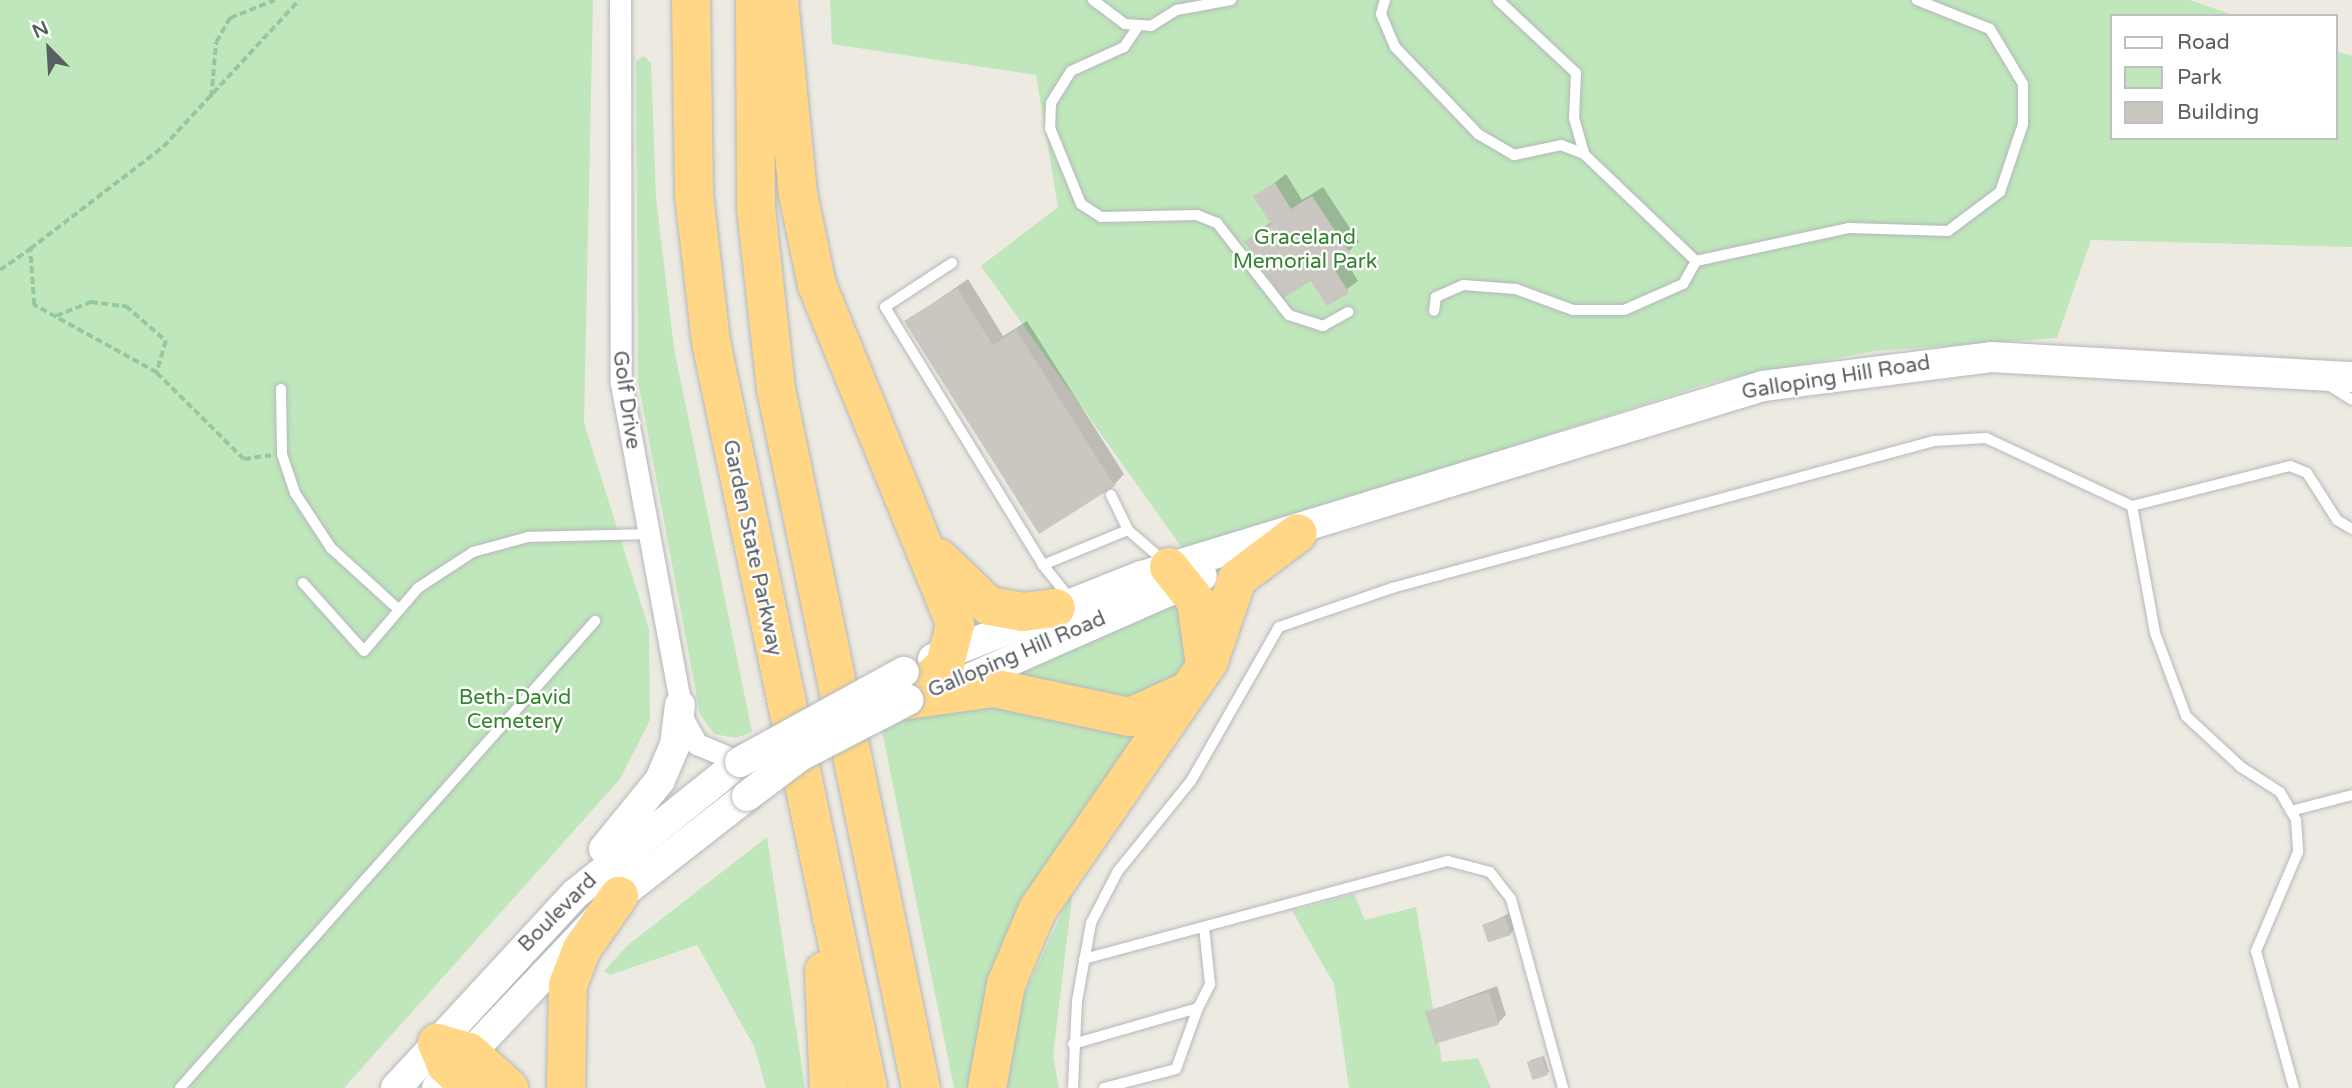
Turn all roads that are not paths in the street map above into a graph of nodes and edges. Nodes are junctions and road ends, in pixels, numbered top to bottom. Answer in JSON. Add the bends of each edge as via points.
{"nodes":[{"id":1,"x":620,"y":0,"type":"edge"},
{"id":2,"x":691,"y":0,"type":"edge"},
{"id":3,"x":755,"y":0,"type":"edge"},
{"id":4,"x":779,"y":0,"type":"edge"},
{"id":5,"x":1093,"y":0,"type":"edge"},
{"id":6,"x":1231,"y":0,"type":"edge"},
{"id":7,"x":1385,"y":0,"type":"edge"},
{"id":8,"x":1498,"y":0,"type":"edge"},
{"id":9,"x":1917,"y":0,"type":"edge"},
{"id":10,"x":1139,"y":25,"type":"junction"},
{"id":11,"x":1584,"y":154,"type":"junction"},
{"id":12,"x":1696,"y":261,"type":"junction"},
{"id":13,"x":952,"y":262,"type":"dead end"},
{"id":14,"x":1434,"y":311,"type":"dead end"},
{"id":15,"x":1348,"y":312,"type":"dead end"},
{"id":16,"x":2301,"y":376,"type":"junction"},
{"id":17,"x":2352,"y":377,"type":"edge"},
{"id":18,"x":281,"y":389,"type":"dead end"},
{"id":19,"x":2352,"y":400,"type":"edge"},
{"id":20,"x":1111,"y":495,"type":"dead end"},
{"id":21,"x":2132,"y":506,"type":"junction"},
{"id":22,"x":913,"y":513,"type":"junction"},
{"id":23,"x":2352,"y":529,"type":"edge"},
{"id":24,"x":1128,"y":530,"type":"junction"},
{"id":25,"x":1298,"y":533,"type":"junction"},
{"id":26,"x":648,"y":534,"type":"junction"},
{"id":27,"x":1043,"y":565,"type":"junction"},
{"id":28,"x":1178,"y":575,"type":"junction"},
{"id":29,"x":303,"y":583,"type":"dead end"},
{"id":30,"x":1064,"y":605,"type":"junction"},
{"id":31,"x":398,"y":608,"type":"junction"},
{"id":32,"x":595,"y":621,"type":"dead end"},
{"id":33,"x":953,"y":648,"type":"junction"},
{"id":34,"x":1195,"y":681,"type":"junction"},
{"id":35,"x":906,"y":686,"type":"junction"},
{"id":36,"x":680,"y":705,"type":"junction"},
{"id":37,"x":800,"y":756,"type":"junction"},
{"id":38,"x":740,"y":762,"type":"junction"},
{"id":39,"x":2352,"y":795,"type":"edge"},
{"id":40,"x":747,"y":796,"type":"joint"},
{"id":41,"x":2291,"y":811,"type":"junction"},
{"id":42,"x":815,"y":844,"type":"junction"},
{"id":43,"x":619,"y":896,"type":"junction"},
{"id":44,"x":1205,"y":927,"type":"junction"},
{"id":45,"x":527,"y":942,"type":"junction"},
{"id":46,"x":1084,"y":959,"type":"junction"},
{"id":47,"x":1198,"y":1008,"type":"junction"},
{"id":48,"x":1073,"y":1044,"type":"junction"},
{"id":49,"x":453,"y":1068,"type":"edge"},
{"id":50,"x":180,"y":1088,"type":"edge"},
{"id":51,"x":396,"y":1088,"type":"edge"},
{"id":52,"x":509,"y":1088,"type":"edge"},
{"id":53,"x":566,"y":1088,"type":"edge"},
{"id":54,"x":830,"y":1088,"type":"edge"},
{"id":55,"x":867,"y":1088,"type":"edge"},
{"id":56,"x":921,"y":1088,"type":"edge"},
{"id":57,"x":987,"y":1088,"type":"edge"},
{"id":58,"x":1073,"y":1088,"type":"edge"},
{"id":59,"x":1104,"y":1088,"type":"edge"},
{"id":60,"x":1563,"y":1088,"type":"edge"},
{"id":61,"x":2294,"y":1088,"type":"edge"}],
"edges":[{"from":1,"to":26,"type":"street","name":"Golf Drive","via":[[618,354]]},
{"from":2,"to":42,"type":"highway","name":"Garden State Parkway","via":[[694,195],[711,342]]},
{"from":3,"to":56,"type":"highway","via":[[756,195],[776,389]]},
{"from":4,"to":22,"type":"highway","via":[[812,267],[847,369]]},
{"from":5,"to":10,"type":"lane","via":[[1125,24]]},
{"from":6,"to":10,"type":"lane"},
{"from":7,"to":11,"type":"lane","via":[[1381,14],[1395,47],[1478,134],[1514,155],[1560,145]]},
{"from":8,"to":11,"type":"lane","via":[[1576,73],[1574,118]]},
{"from":9,"to":12,"type":"lane","via":[[1990,29],[2024,84],[2024,124],[2000,192],[1948,231],[1849,228]]},
{"from":10,"to":15,"type":"lane","via":[[1124,47],[1071,71],[1051,103],[1049,128],[1080,204],[1101,217],[1197,215],[1217,223],[1289,315],[1323,326]]},
{"from":11,"to":12,"type":"lane"},
{"from":12,"to":14,"type":"lane","via":[[1683,284],[1624,310],[1573,310],[1516,289],[1463,285],[1436,297]]},
{"from":13,"to":27,"type":"lane","via":[[885,307]]},
{"from":16,"to":17,"type":"main road","name":"Galloping Hill Road"},
{"from":16,"to":19,"type":"lane"},
{"from":16,"to":25,"type":"main road","name":"Galloping Hill Road","via":[[1991,357],[1817,377],[1671,413]]},
{"from":18,"to":31,"type":"lane","via":[[282,454],[295,493],[331,548]]},
{"from":20,"to":24,"type":"lane"},
{"from":21,"to":23,"type":"lane","via":[[2290,466],[2307,473],[2337,520]]},
{"from":21,"to":41,"type":"lane","via":[[2155,633],[2186,716],[2241,767],[2280,792]]},
{"from":21,"to":46,"type":"lane","via":[[1986,438],[1934,441],[1392,588],[1279,627],[1191,781],[1118,871],[1091,923]]},
{"from":22,"to":30,"type":"highway","via":[[946,568],[980,601],[1011,612]]},
{"from":22,"to":33,"type":"highway","via":[[953,617]]},
{"from":24,"to":27,"type":"lane"},
{"from":24,"to":28,"type":"lane"},
{"from":25,"to":28,"type":"main road","name":"Galloping Hill Road"},
{"from":25,"to":34,"type":"highway","via":[[1237,579]]},
{"from":26,"to":31,"type":"lane","via":[[500,542],[452,563]]},
{"from":26,"to":36,"type":"street","name":"Golf Drive"},
{"from":27,"to":30,"type":"lane"},
{"from":28,"to":30,"type":"main road","name":"Galloping Hill Road"},
{"from":28,"to":34,"type":"highway","via":[[1205,634]]},
{"from":28,"to":35,"type":"main road","name":"Galloping Hill Road"},
{"from":29,"to":31,"type":"lane","via":[[364,652]]},
{"from":30,"to":33,"type":"main road","name":"Galloping Hill Road"},
{"from":32,"to":50,"type":"lane"},
{"from":33,"to":35,"type":"highway"},
{"from":34,"to":35,"type":"highway","via":[[1130,717],[993,688]]},
{"from":34,"to":57,"type":"highway","via":[[1030,923],[1006,984]]},
{"from":35,"to":37,"type":"main road","name":"Galloping Hill Road","bridge":true},
{"from":35,"to":38,"type":"main road","name":"Galloping Hill Road","bridge":true},
{"from":36,"to":38,"type":"street","name":"Golf Drive","via":[[697,744]]},
{"from":36,"to":45,"type":"main road","via":[[675,745],[653,790]]},
{"from":37,"to":38,"type":"main road","bridge":true},
{"from":37,"to":40,"type":"main road","name":"Galloping Hill Road","bridge":true},
{"from":38,"to":45,"type":"main road","name":"Boulevard","via":[[625,850]]},
{"from":39,"to":41,"type":"lane"},
{"from":40,"to":43,"type":"main road","name":"Boulevard"},
{"from":41,"to":61,"type":"lane","via":[[2298,852],[2256,951]]},
{"from":42,"to":54,"type":"highway"},
{"from":42,"to":55,"type":"highway","name":"Garden State Parkway"},
{"from":43,"to":49,"type":"main road","name":"Boulevard"},
{"from":43,"to":53,"type":"highway","via":[[582,949],[568,985]]},
{"from":44,"to":46,"type":"lane"},
{"from":44,"to":47,"type":"lane","via":[[1210,984]]},
{"from":44,"to":60,"type":"lane","via":[[1448,861],[1490,872],[1511,899]]},
{"from":45,"to":49,"type":"main road","name":"Boulevard"},
{"from":46,"to":48,"type":"lane"},
{"from":47,"to":48,"type":"lane"},
{"from":47,"to":59,"type":"lane","via":[[1176,1069]]},
{"from":48,"to":58,"type":"lane"},
{"from":49,"to":51,"type":"main road","name":"Boulevard"},
{"from":49,"to":52,"type":"highway"}]}
